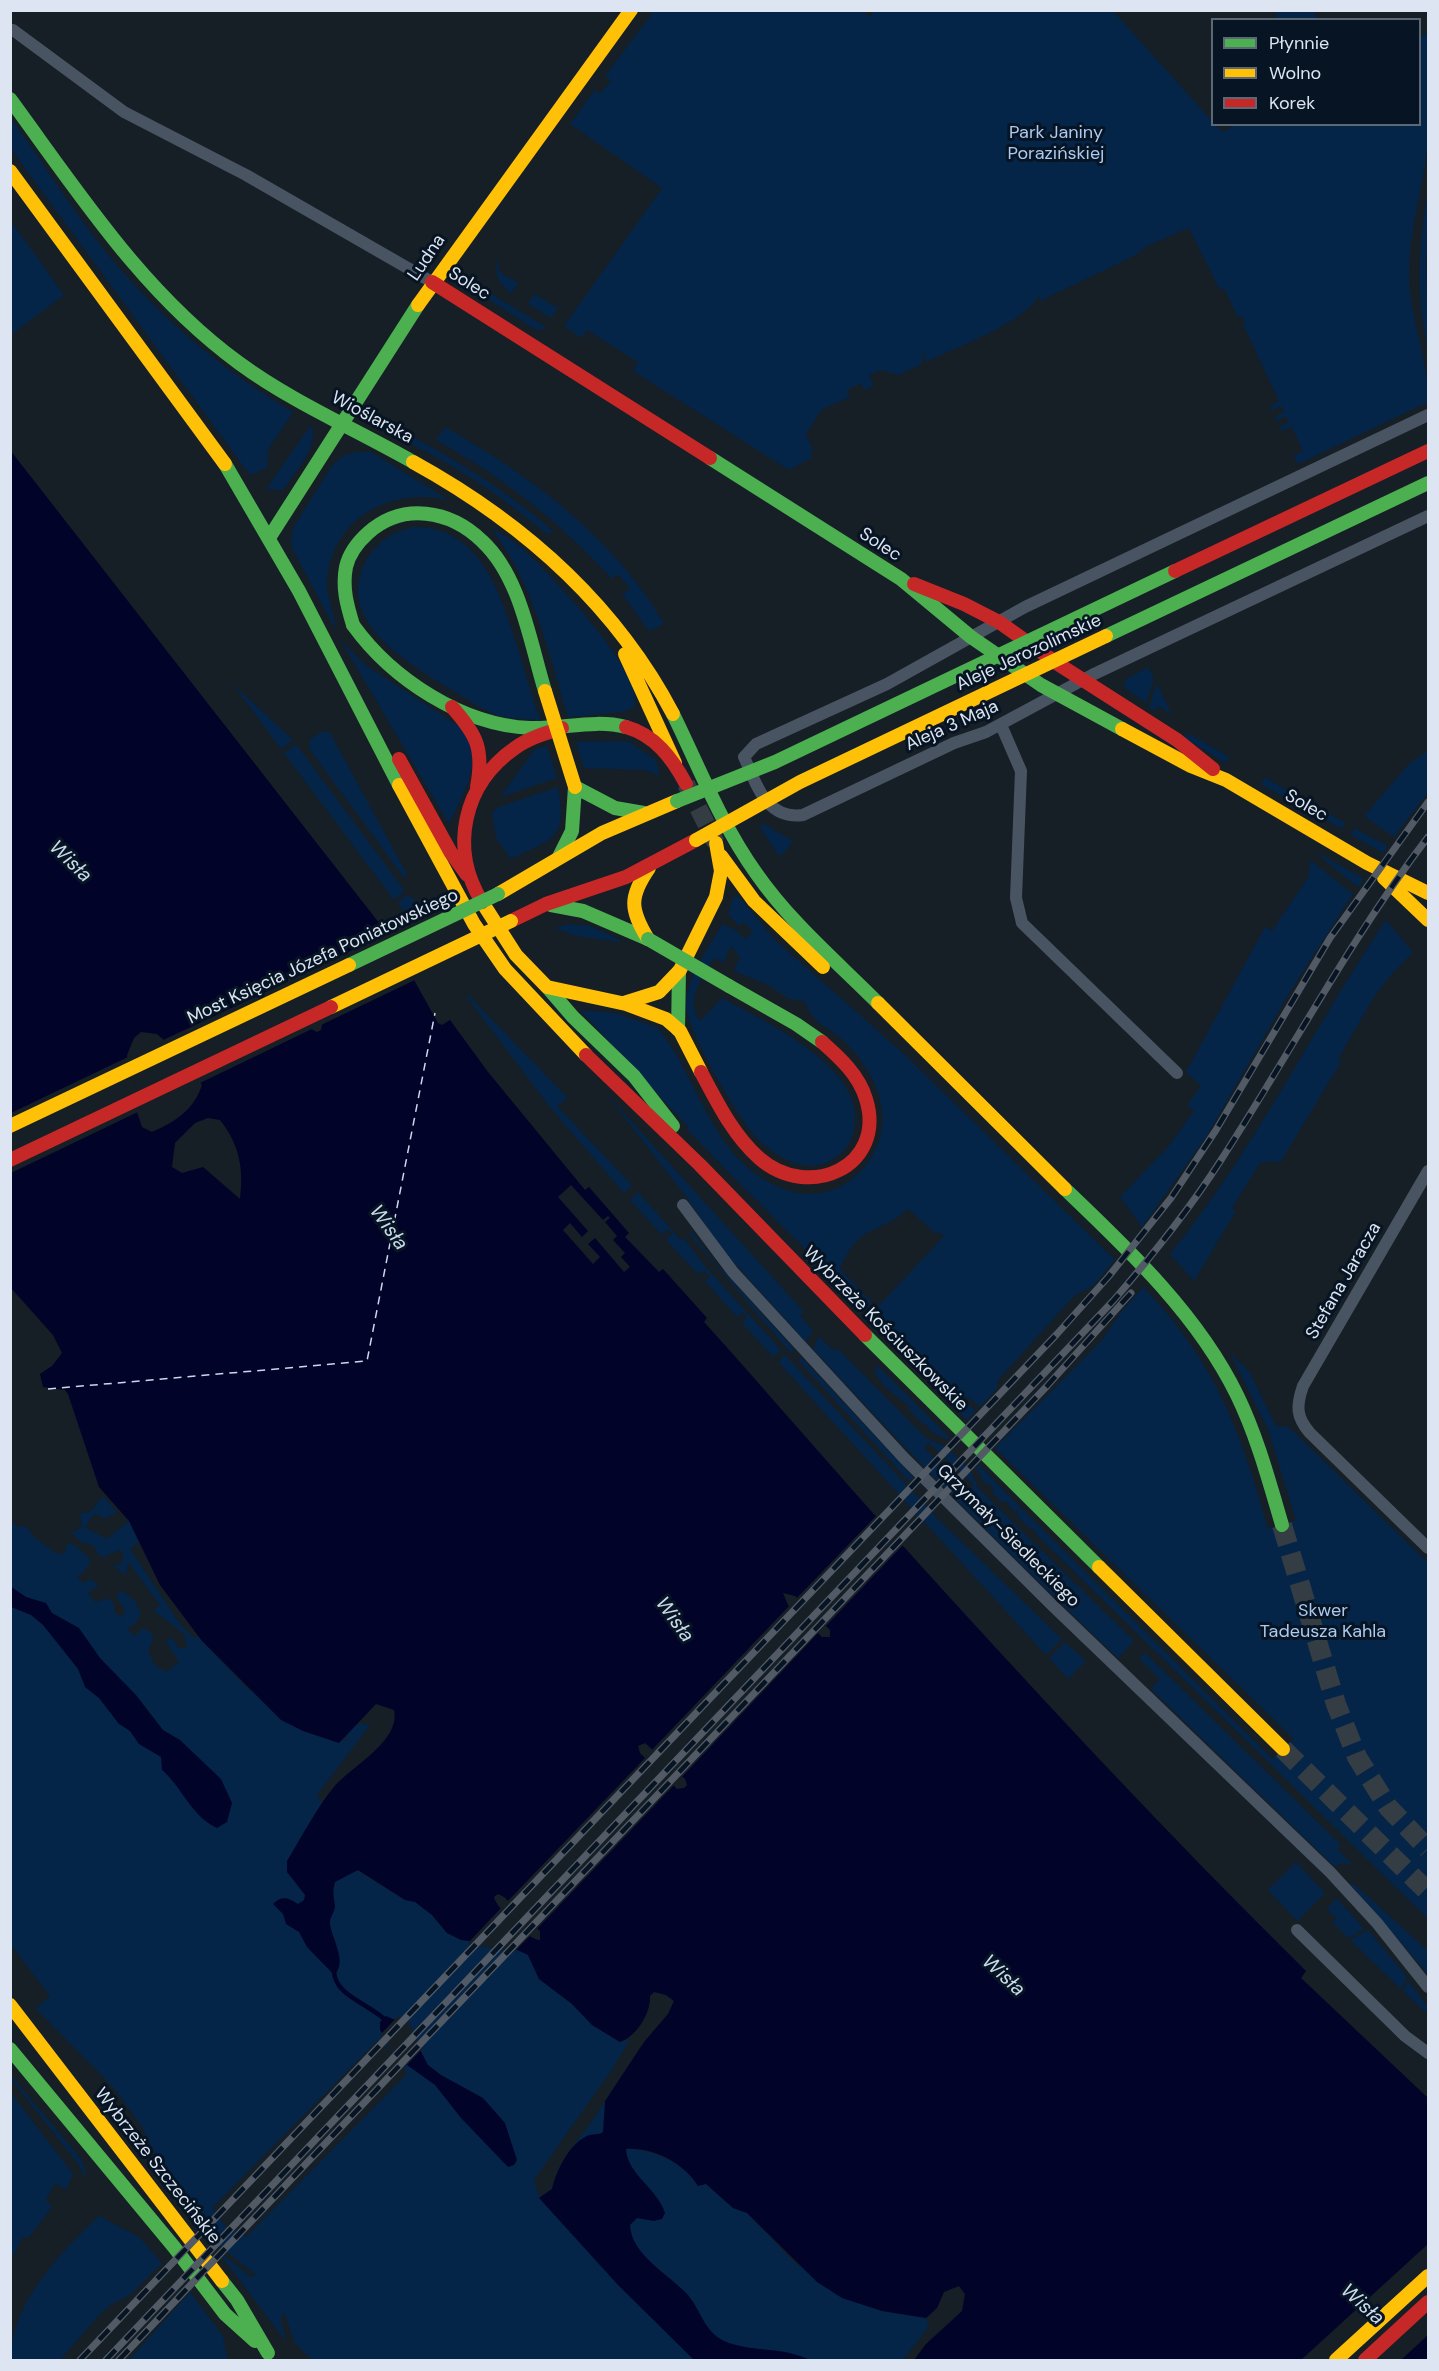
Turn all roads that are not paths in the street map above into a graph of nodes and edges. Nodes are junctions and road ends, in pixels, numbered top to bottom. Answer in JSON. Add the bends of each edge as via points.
{"nodes":[{"id":1,"x":631,"y":10,"type":"edge"},
{"id":2,"x":13,"y":30,"type":"dead end"},
{"id":3,"x":10,"y":99,"type":"edge"},
{"id":4,"x":10,"y":171,"type":"edge"},
{"id":5,"x":432,"y":282,"type":"junction"},
{"id":6,"x":1428,"y":415,"type":"edge"},
{"id":7,"x":343,"y":423,"type":"junction"},
{"id":8,"x":1428,"y":451,"type":"edge"},
{"id":9,"x":1428,"y":483,"type":"edge"},
{"id":10,"x":1428,"y":516,"type":"edge"},
{"id":11,"x":269,"y":538,"type":"junction"},
{"id":12,"x":901,"y":579,"type":"junction"},
{"id":13,"x":601,"y":609,"type":"junction"},
{"id":14,"x":999,"y":622,"type":"junction"},
{"id":15,"x":971,"y":637,"type":"junction"},
{"id":16,"x":344,"y":677,"type":"junction"},
{"id":17,"x":1083,"y":681,"type":"junction"},
{"id":18,"x":1059,"y":695,"type":"junction"},
{"id":19,"x":449,"y":704,"type":"junction"},
{"id":20,"x":1001,"y":725,"type":"junction"},
{"id":21,"x":562,"y":728,"type":"junction"},
{"id":22,"x":675,"y":763,"type":"junction"},
{"id":23,"x":1226,"y":780,"type":"junction"},
{"id":24,"x":686,"y":784,"type":"tunnel mouth"},
{"id":25,"x":575,"y":787,"type":"junction"},
{"id":26,"x":477,"y":789,"type":"junction"},
{"id":27,"x":646,"y":813,"type":"junction"},
{"id":28,"x":555,"y":863,"type":"junction"},
{"id":29,"x":1367,"y":863,"type":"junction"},
{"id":30,"x":651,"y":866,"type":"junction"},
{"id":31,"x":468,"y":875,"type":"junction"},
{"id":32,"x":1428,"y":893,"type":"edge"},
{"id":33,"x":546,"y":904,"type":"junction"},
{"id":34,"x":1428,"y":920,"type":"edge"},
{"id":35,"x":648,"y":939,"type":"junction"},
{"id":36,"x":679,"y":971,"type":"junction"},
{"id":37,"x":548,"y":988,"type":"junction"},
{"id":38,"x":624,"y":1003,"type":"junction"},
{"id":39,"x":896,"y":1024,"type":"junction"},
{"id":40,"x":678,"y":1030,"type":"junction"},
{"id":41,"x":1177,"y":1073,"type":"dead end"},
{"id":42,"x":10,"y":1126,"type":"edge"},
{"id":43,"x":10,"y":1160,"type":"edge"},
{"id":44,"x":700,"y":1165,"type":"junction"},
{"id":45,"x":1428,"y":1172,"type":"edge"},
{"id":46,"x":683,"y":1205,"type":"dead end"},
{"id":47,"x":1282,"y":1525,"type":"tunnel mouth"},
{"id":48,"x":1428,"y":1548,"type":"edge"},
{"id":49,"x":1283,"y":1749,"type":"tunnel mouth"},
{"id":50,"x":1297,"y":1930,"type":"dead end"},
{"id":51,"x":1428,"y":1987,"type":"edge"},
{"id":52,"x":10,"y":2005,"type":"edge"},
{"id":53,"x":10,"y":2049,"type":"edge"},
{"id":54,"x":1428,"y":2053,"type":"edge"},
{"id":55,"x":1428,"y":2276,"type":"edge"},
{"id":56,"x":1428,"y":2302,"type":"edge"},
{"id":57,"x":268,"y":2358,"type":"edge"},
{"id":58,"x":1336,"y":2361,"type":"edge"},
{"id":59,"x":1365,"y":2361,"type":"edge"}],
"edges":[{"from":1,"to":5,"type":"main road","name":"Ludna"},
{"from":2,"to":5,"type":"street","name":"Solec","via":[[124,112],[246,175]]},
{"from":3,"to":7,"type":"main road","name":"Wioślarska","via":[[123,252],[171,305],[247,368]]},
{"from":4,"to":11,"type":"main road","via":[[222,459]]},
{"from":5,"to":7,"type":"main road","name":"Ludna"},
{"from":5,"to":12,"type":"main road","name":"Solec"},
{"from":6,"to":14,"type":"street"},
{"from":7,"to":11,"type":"main road","name":"Ludna"},
{"from":7,"to":13,"type":"main road","name":"Wioślarska","via":[[452,481],[500,513],[555,559]]},
{"from":8,"to":27,"type":"main road","name":"Aleje Jerozolimskie","bridge":true,"via":[[775,762]]},
{"from":9,"to":30,"type":"main road","name":"Aleje Jerozolimskie","bridge":true,"via":[[800,782]]},
{"from":10,"to":17,"type":"street","name":"Aleja 3 Maja"},
{"from":11,"to":16,"type":"main road"},
{"from":12,"to":14,"type":"main road","name":"Solec"},
{"from":12,"to":15,"type":"main road","name":"Solec"},
{"from":13,"to":22,"type":"main road"},
{"from":13,"to":39,"type":"main road","name":"Wioślarska","via":[[652,676],[731,836],[776,901]]},
{"from":14,"to":15,"type":"street"},
{"from":14,"to":17,"type":"main road","name":"Solec"},
{"from":15,"to":18,"type":"main road","name":"Solec"},
{"from":15,"to":20,"type":"street","name":"Aleja 3 Maja","via":[[887,684],[756,744],[744,757],[773,810],[803,815],[954,743]]},
{"from":16,"to":31,"type":"main road","via":[[373,713]]},
{"from":16,"to":44,"type":"main road","name":"Wybrzeże Kościuszkowskie","via":[[474,924],[505,969],[536,1005]]},
{"from":17,"to":18,"type":"street","name":"Aleja 3 Maja"},
{"from":17,"to":23,"type":"main road","name":"Solec","via":[[1177,740]]},
{"from":18,"to":20,"type":"street","name":"Aleja 3 Maja"},
{"from":18,"to":23,"type":"main road","name":"Solec","via":[[1191,766]]},
{"from":19,"to":21,"type":"main road","via":[[509,726]]},
{"from":19,"to":25,"type":"main road","bridge":true,"via":[[398,672],[368,645],[353,625],[344,597],[345,572],[355,545],[370,529],[393,515],[423,511],[447,516],[469,528],[490,549],[511,585]]},
{"from":19,"to":26,"type":"main road","via":[[475,734],[479,745]]},
{"from":20,"to":41,"type":"street","via":[[1021,771],[1017,912],[1022,923]]},
{"from":21,"to":22,"type":"main road","via":[[616,725],[633,729],[658,744]]},
{"from":21,"to":26,"type":"main road","via":[[514,748]]},
{"from":22,"to":24,"type":"main road"},
{"from":23,"to":29,"type":"main road","name":"Solec"},
{"from":25,"to":27,"type":"main road","via":[[615,808]]},
{"from":25,"to":28,"type":"main road","via":[[570,840]]},
{"from":26,"to":31,"type":"main road","via":[[462,835]]},
{"from":27,"to":28,"type":"main road","name":"Most Księcia Józefa Poniatowskiego","via":[[580,845]]},
{"from":28,"to":42,"type":"main road","name":"Most Księcia Józefa Poniatowskiego","bridge":true,"via":[[498,894]]},
{"from":29,"to":32,"type":"main road","name":"Solec"},
{"from":29,"to":34,"type":"main road","name":"Solec"},
{"from":30,"to":33,"type":"main road"},
{"from":30,"to":35,"type":"main road","via":[[636,884],[632,905]]},
{"from":31,"to":37,"type":"main road","via":[[509,944]]},
{"from":33,"to":35,"type":"main road","via":[[583,911]]},
{"from":33,"to":43,"type":"main road","bridge":true},
{"from":35,"to":40,"type":"main road","bridge":true,"via":[[819,1039],[847,1066],[862,1091],[869,1116],[866,1139],[853,1160],[832,1174],[815,1179],[796,1178],[767,1165],[733,1128]]},
{"from":36,"to":38,"type":"main road","via":[[653,995]]},
{"from":36,"to":39,"type":"main road","via":[[717,899],[718,850],[754,901],[852,995]]},
{"from":36,"to":40,"type":"main road"},
{"from":37,"to":38,"type":"main road"},
{"from":37,"to":44,"type":"main road","via":[[656,1102]]},
{"from":38,"to":40,"type":"main road"},
{"from":39,"to":47,"type":"main road","via":[[1097,1220],[1162,1288],[1201,1337],[1244,1409]]},
{"from":44,"to":49,"type":"main road","name":"Wybrzeże Kościuszkowskie","via":[[913,1384]]},
{"from":45,"to":48,"type":"street","name":"Stefana Jaracza","via":[[1302,1386],[1297,1410],[1310,1433]]},
{"from":46,"to":51,"type":"street","name":"Grzymały-Siedleckiego","via":[[733,1272],[904,1458],[1330,1872]]},
{"from":50,"to":54,"type":"street","via":[[1405,2036]]},
{"from":52,"to":57,"type":"main road","name":"Wybrzeże Szczecińskie","via":[[237,2300]]},
{"from":53,"to":57,"type":"main road","name":"Wybrzeże Szczecińskie","via":[[225,2314]]},
{"from":55,"to":58,"type":"main road"},
{"from":56,"to":59,"type":"main road"}]}
